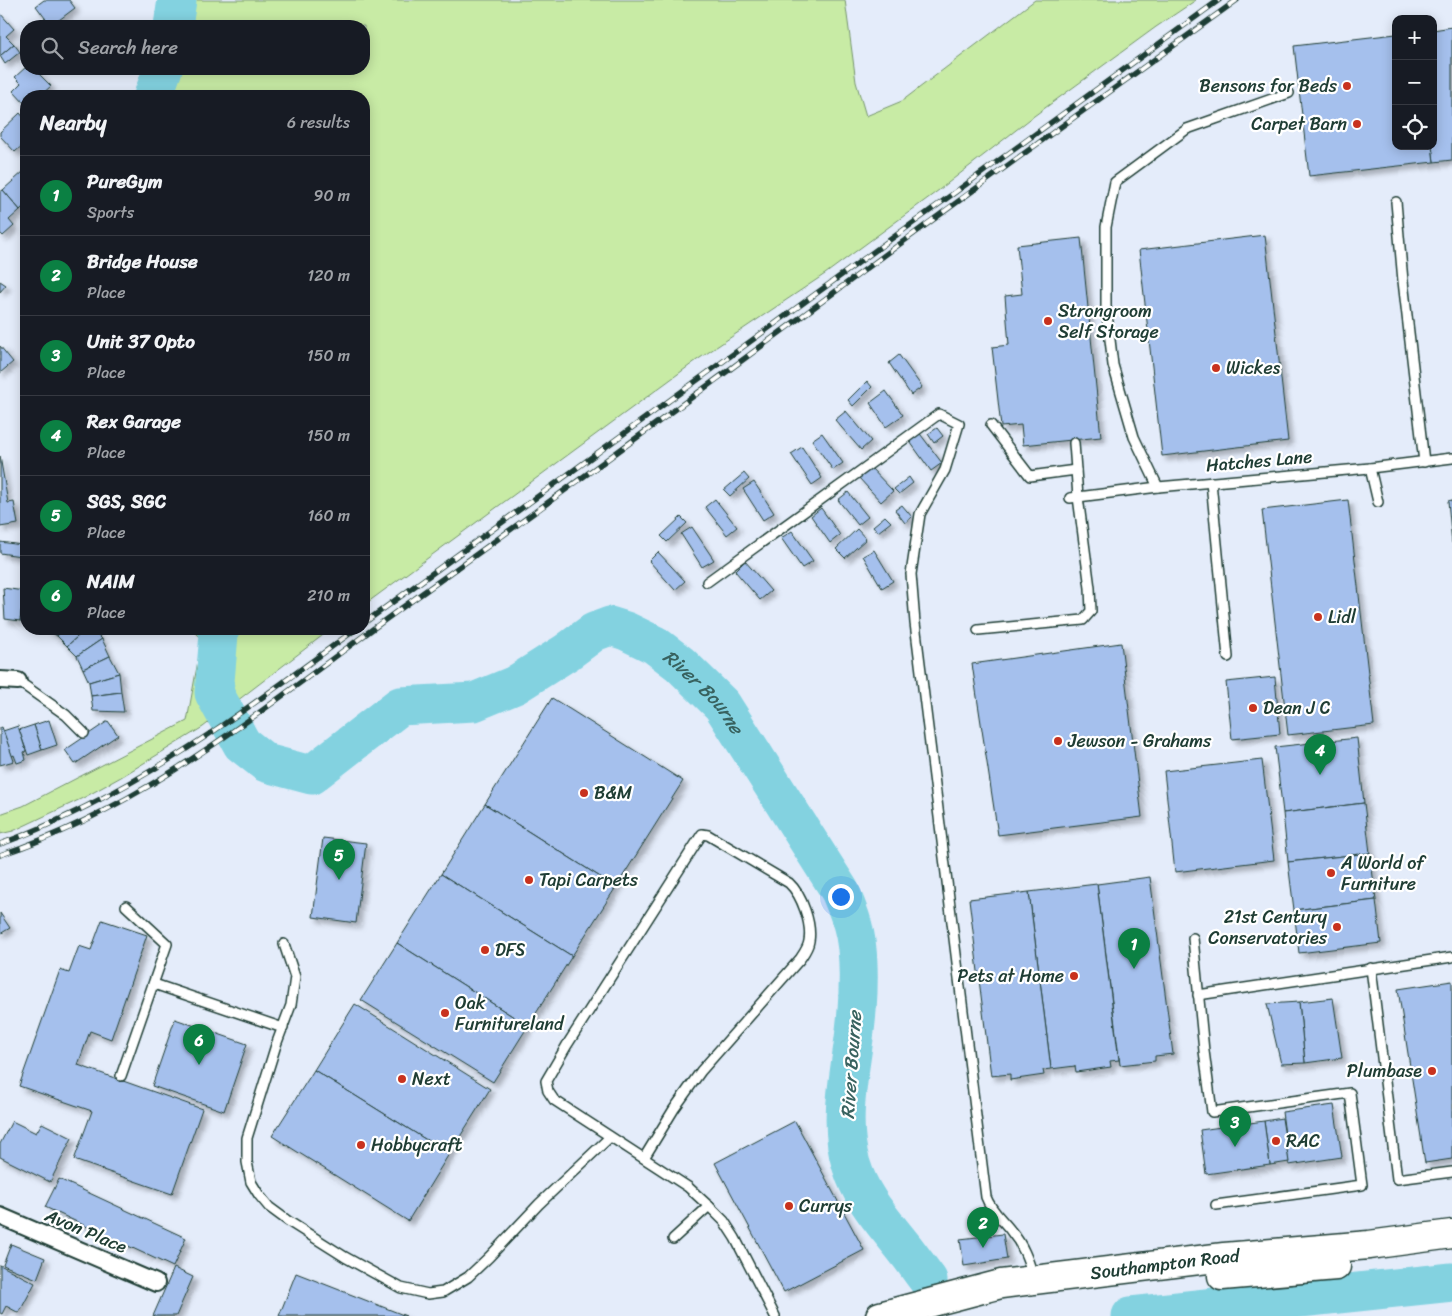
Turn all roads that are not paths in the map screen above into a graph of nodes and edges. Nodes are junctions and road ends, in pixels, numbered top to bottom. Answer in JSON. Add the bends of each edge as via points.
{"nodes":[{"id":1,"x":1289,"y":93,"type":"dead end"},
{"id":2,"x":1396,"y":202,"type":"dead end"},
{"id":3,"x":991,"y":425,"type":"dead end"},
{"id":4,"x":1074,"y":443,"type":"dead end"},
{"id":5,"x":1452,"y":458,"type":"edge"},
{"id":6,"x":1424,"y":462,"type":"junction"},
{"id":7,"x":1370,"y":468,"type":"junction"},
{"id":8,"x":1076,"y":470,"type":"junction"},
{"id":9,"x":1211,"y":482,"type":"junction"},
{"id":10,"x":1158,"y":487,"type":"junction"},
{"id":11,"x":1074,"y":497,"type":"junction"},
{"id":12,"x":1378,"y":502,"type":"dead end"},
{"id":13,"x":707,"y":582,"type":"dead end"},
{"id":14,"x":978,"y":630,"type":"dead end"},
{"id":15,"x":1228,"y":657,"type":"dead end"},
{"id":16,"x":0,"y":680,"type":"edge"},
{"id":17,"x":18,"y":680,"type":"joint"},
{"id":18,"x":84,"y":733,"type":"dead end"},
{"id":19,"x":126,"y":906,"type":"dead end"},
{"id":20,"x":1193,"y":938,"type":"dead end"},
{"id":21,"x":284,"y":944,"type":"dead end"},
{"id":22,"x":1452,"y":957,"type":"edge"},
{"id":23,"x":1371,"y":968,"type":"junction"},
{"id":24,"x":154,"y":984,"type":"junction"},
{"id":25,"x":1198,"y":995,"type":"junction"},
{"id":26,"x":282,"y":1028,"type":"junction"},
{"id":27,"x":121,"y":1076,"type":"dead end"},
{"id":28,"x":610,"y":1137,"type":"junction"},
{"id":29,"x":644,"y":1158,"type":"junction"},
{"id":30,"x":1452,"y":1172,"type":"edge"},
{"id":31,"x":1216,"y":1205,"type":"dead end"},
{"id":32,"x":709,"y":1206,"type":"junction"},
{"id":33,"x":0,"y":1216,"type":"edge"},
{"id":34,"x":1452,"y":1234,"type":"edge"},
{"id":35,"x":673,"y":1238,"type":"dead end"},
{"id":36,"x":1452,"y":1251,"type":"edge"},
{"id":37,"x":1035,"y":1281,"type":"junction"},
{"id":38,"x":156,"y":1283,"type":"dead end"},
{"id":39,"x":775,"y":1316,"type":"edge"},
{"id":40,"x":880,"y":1316,"type":"edge"},
{"id":41,"x":949,"y":1316,"type":"edge"}],
"edges":[{"from":1,"to":10,"type":"lane","via":[[1186,130],[1115,182],[1106,227],[1106,306],[1113,365],[1134,436]]},
{"from":2,"to":6,"type":"lane"},
{"from":3,"to":8,"type":"lane","via":[[1030,476]]},
{"from":4,"to":8,"type":"lane"},
{"from":5,"to":6,"type":"lane","name":"Hatches Lane"},
{"from":6,"to":7,"type":"lane","name":"Hatches Lane"},
{"from":7,"to":9,"type":"lane","name":"Hatches Lane"},
{"from":7,"to":12,"type":"lane"},
{"from":8,"to":11,"type":"lane"},
{"from":9,"to":10,"type":"lane","name":"Hatches Lane"},
{"from":9,"to":15,"type":"lane"},
{"from":10,"to":11,"type":"lane","name":"Hatches Lane"},
{"from":11,"to":14,"type":"lane","via":[[1091,611],[1083,620]]},
{"from":13,"to":37,"type":"lane","via":[[939,414],[959,424],[945,470],[920,514],[910,574],[914,623],[986,1197],[993,1212],[1025,1250]]},
{"from":16,"to":17,"type":"street"},
{"from":17,"to":18,"type":"lane","via":[[66,715]]},
{"from":19,"to":24,"type":"lane","via":[[167,944]]},
{"from":20,"to":25,"type":"lane"},
{"from":21,"to":26,"type":"lane","via":[[295,977],[291,1006]]},
{"from":22,"to":23,"type":"lane"},
{"from":23,"to":25,"type":"lane"},
{"from":23,"to":30,"type":"lane","via":[[1398,1179]]},
{"from":24,"to":26,"type":"lane"},
{"from":24,"to":27,"type":"lane"},
{"from":25,"to":31,"type":"lane","via":[[1212,1112],[1350,1093],[1362,1185]]},
{"from":26,"to":28,"type":"lane","via":[[247,1138],[251,1182],[269,1207],[288,1221],[401,1288],[428,1294],[443,1292],[468,1277]]},
{"from":28,"to":29,"type":"lane"},
{"from":28,"to":29,"type":"lane","via":[[554,1100],[546,1082],[702,834],[708,835],[796,889],[810,931],[809,942],[800,959],[695,1079]]},
{"from":29,"to":32,"type":"lane","via":[[688,1187]]},
{"from":32,"to":35,"type":"lane"},
{"from":32,"to":39,"type":"lane","via":[[736,1238]]},
{"from":33,"to":38,"type":"street","name":"Avon Place"},
{"from":34,"to":37,"type":"highway","name":"Southampton Road","via":[[1369,1245],[1224,1257]]},
{"from":36,"to":41,"type":"highway","name":"Southampton Road","via":[[1038,1296]]},
{"from":37,"to":40,"type":"highway","name":"Southampton Road","via":[[984,1288]]}]}
